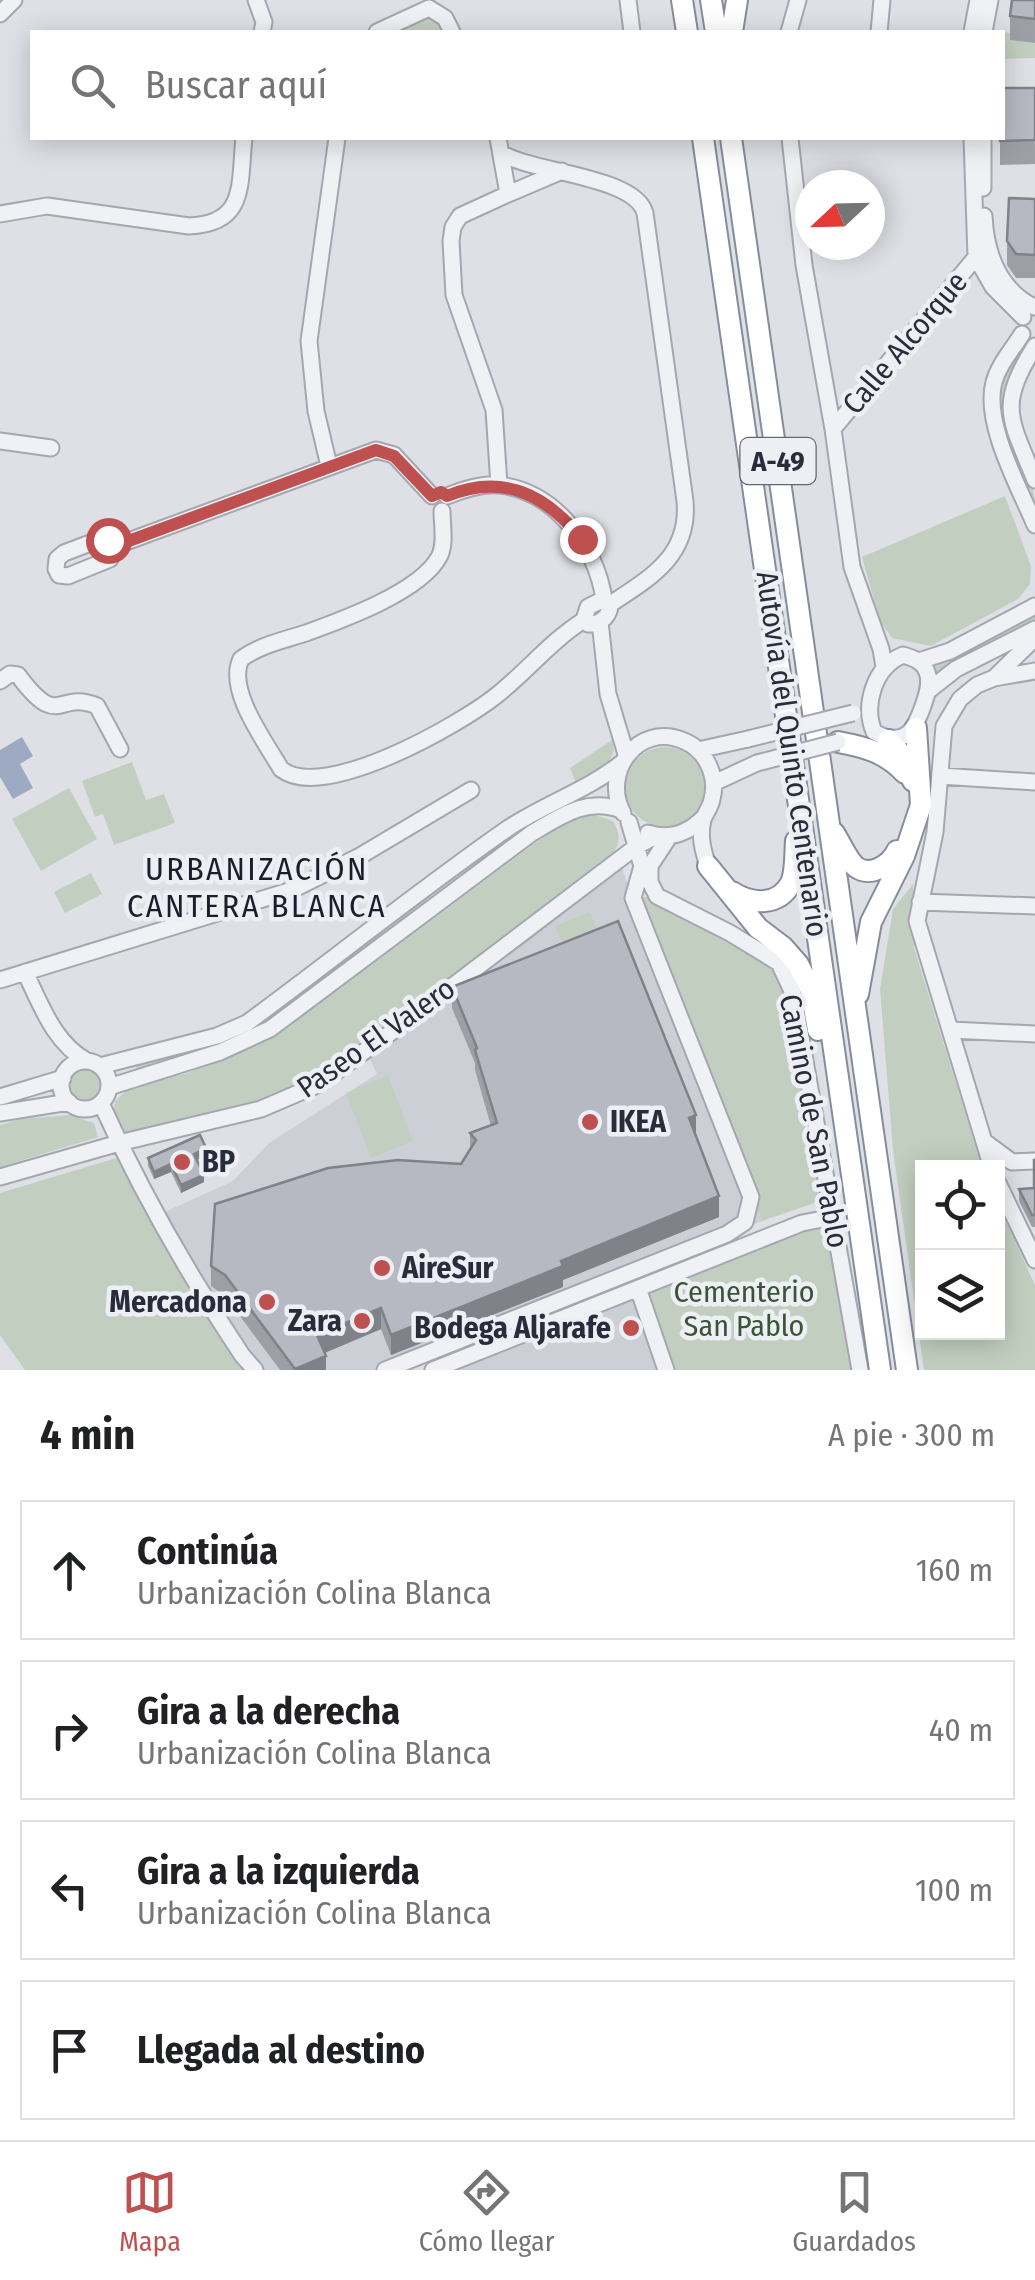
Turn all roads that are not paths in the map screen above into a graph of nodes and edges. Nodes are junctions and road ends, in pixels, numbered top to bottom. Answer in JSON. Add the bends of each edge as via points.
{"nodes":[{"id":1,"x":14,"y":0,"type":"edge"},
{"id":2,"x":256,"y":0,"type":"edge"},
{"id":3,"x":628,"y":0,"type":"edge"},
{"id":4,"x":682,"y":0,"type":"edge"},
{"id":5,"x":711,"y":0,"type":"edge"},
{"id":6,"x":737,"y":0,"type":"edge"},
{"id":7,"x":798,"y":0,"type":"edge"},
{"id":8,"x":882,"y":0,"type":"edge"},
{"id":9,"x":978,"y":0,"type":"edge"},
{"id":10,"x":990,"y":0,"type":"edge"},
{"id":11,"x":0,"y":14,"type":"edge"},
{"id":12,"x":262,"y":30,"type":"edge"},
{"id":13,"x":381,"y":30,"type":"edge"},
{"id":14,"x":451,"y":30,"type":"edge"},
{"id":15,"x":632,"y":30,"type":"edge"},
{"id":16,"x":687,"y":30,"type":"edge"},
{"id":17,"x":716,"y":30,"type":"edge"},
{"id":18,"x":732,"y":30,"type":"edge"},
{"id":19,"x":790,"y":30,"type":"edge"},
{"id":20,"x":879,"y":30,"type":"edge"},
{"id":21,"x":972,"y":30,"type":"edge"},
{"id":22,"x":984,"y":30,"type":"edge"},
{"id":23,"x":244,"y":140,"type":"edge"},
{"id":24,"x":337,"y":140,"type":"edge"},
{"id":25,"x":703,"y":140,"type":"edge"},
{"id":26,"x":731,"y":140,"type":"edge"},
{"id":27,"x":790,"y":140,"type":"edge"},
{"id":28,"x":972,"y":140,"type":"edge"},
{"id":29,"x":983,"y":140,"type":"edge"},
{"id":30,"x":500,"y":145,"type":"edge"},
{"id":31,"x":562,"y":171,"type":"junction"},
{"id":32,"x":508,"y":194,"type":"junction"},
{"id":33,"x":0,"y":214,"type":"edge"},
{"id":34,"x":976,"y":257,"type":"junction"},
{"id":35,"x":1028,"y":316,"type":"edge"},
{"id":36,"x":1035,"y":346,"type":"edge"},
{"id":37,"x":833,"y":429,"type":"junction"},
{"id":38,"x":0,"y":440,"type":"edge"},
{"id":39,"x":51,"y":448,"type":"dead end"},
{"id":40,"x":329,"y":466,"type":"junction"},
{"id":41,"x":1035,"y":480,"type":"edge"},
{"id":42,"x":499,"y":484,"type":"junction"},
{"id":43,"x":441,"y":501,"type":"junction"},
{"id":44,"x":1035,"y":526,"type":"edge"},
{"id":45,"x":115,"y":546,"type":"dead end"},
{"id":46,"x":606,"y":602,"type":"junction"},
{"id":47,"x":1035,"y":606,"type":"edge"},
{"id":48,"x":592,"y":621,"type":"junction"},
{"id":49,"x":872,"y":629,"type":"junction"},
{"id":50,"x":1035,"y":629,"type":"edge"},
{"id":51,"x":1035,"y":638,"type":"edge"},
{"id":52,"x":902,"y":655,"type":"junction"},
{"id":53,"x":919,"y":660,"type":"junction"},
{"id":54,"x":884,"y":667,"type":"junction"},
{"id":55,"x":1035,"y":671,"type":"edge"},
{"id":56,"x":994,"y":678,"type":"junction"},
{"id":57,"x":0,"y":681,"type":"edge"},
{"id":58,"x":928,"y":691,"type":"junction"},
{"id":59,"x":869,"y":702,"type":"junction"},
{"id":60,"x":616,"y":723,"type":"junction"},
{"id":61,"x":916,"y":728,"type":"junction"},
{"id":62,"x":881,"y":736,"type":"junction"},
{"id":63,"x":644,"y":741,"type":"junction"},
{"id":64,"x":838,"y":742,"type":"junction"},
{"id":65,"x":120,"y":749,"type":"dead end"},
{"id":66,"x":698,"y":750,"type":"junction"},
{"id":67,"x":623,"y":759,"type":"junction"},
{"id":68,"x":940,"y":776,"type":"junction"},
{"id":69,"x":913,"y":782,"type":"junction"},
{"id":70,"x":1035,"y":782,"type":"edge"},
{"id":71,"x":714,"y":783,"type":"junction"},
{"id":72,"x":471,"y":790,"type":"dead end"},
{"id":73,"x":800,"y":810,"type":"junction"},
{"id":74,"x":625,"y":816,"type":"junction"},
{"id":75,"x":703,"y":818,"type":"junction"},
{"id":76,"x":830,"y":827,"type":"junction"},
{"id":77,"x":666,"y":836,"type":"junction"},
{"id":78,"x":637,"y":846,"type":"junction"},
{"id":79,"x":642,"y":866,"type":"junction"},
{"id":80,"x":708,"y":866,"type":"junction"},
{"id":81,"x":722,"y":885,"type":"junction"},
{"id":82,"x":650,"y":888,"type":"junction"},
{"id":83,"x":920,"y":902,"type":"junction"},
{"id":84,"x":1035,"y":906,"type":"edge"},
{"id":85,"x":24,"y":972,"type":"junction"},
{"id":86,"x":0,"y":980,"type":"edge"},
{"id":87,"x":855,"y":1005,"type":"junction"},
{"id":88,"x":950,"y":1030,"type":"junction"},
{"id":89,"x":1035,"y":1034,"type":"edge"},
{"id":90,"x":58,"y":1036,"type":"junction"},
{"id":91,"x":94,"y":1064,"type":"junction"},
{"id":92,"x":64,"y":1075,"type":"junction"},
{"id":93,"x":108,"y":1086,"type":"junction"},
{"id":94,"x":0,"y":1096,"type":"edge"},
{"id":95,"x":68,"y":1102,"type":"junction"},
{"id":96,"x":101,"y":1103,"type":"junction"},
{"id":97,"x":0,"y":1114,"type":"edge"},
{"id":98,"x":845,"y":1130,"type":"junction"},
{"id":99,"x":985,"y":1142,"type":"junction"},
{"id":100,"x":119,"y":1143,"type":"junction"},
{"id":101,"x":990,"y":1160,"type":"edge"},
{"id":102,"x":1035,"y":1161,"type":"edge"},
{"id":103,"x":1012,"y":1162,"type":"junction"},
{"id":104,"x":1005,"y":1170,"type":"edge"},
{"id":105,"x":0,"y":1177,"type":"edge"},
{"id":106,"x":1005,"y":1192,"type":"edge"},
{"id":107,"x":833,"y":1216,"type":"junction"},
{"id":108,"x":1029,"y":1238,"type":"edge"},
{"id":109,"x":1035,"y":1260,"type":"edge"},
{"id":110,"x":638,"y":1288,"type":"junction"},
{"id":111,"x":255,"y":1370,"type":"edge"},
{"id":112,"x":385,"y":1370,"type":"edge"},
{"id":113,"x":433,"y":1370,"type":"edge"},
{"id":114,"x":666,"y":1370,"type":"edge"},
{"id":115,"x":860,"y":1370,"type":"edge"},
{"id":116,"x":880,"y":1370,"type":"edge"},
{"id":117,"x":907,"y":1370,"type":"edge"}],
"edges":[{"from":1,"to":11,"type":"street"},
{"from":2,"to":12,"type":"street"},
{"from":3,"to":15,"type":"street"},
{"from":4,"to":16,"type":"highway"},
{"from":5,"to":17,"type":"highway"},
{"from":6,"to":18,"type":"highway"},
{"from":7,"to":19,"type":"street"},
{"from":8,"to":20,"type":"street"},
{"from":9,"to":21,"type":"street"},
{"from":10,"to":22,"type":"street"},
{"from":13,"to":14,"type":"street","via":[[429,8]]},
{"from":23,"to":33,"type":"street","via":[[238,196],[211,226],[47,206]]},
{"from":24,"to":40,"type":"street","via":[[310,341]]},
{"from":25,"to":73,"type":"highway","name":"Autovía del Quinto Centenario","number":"A-49"},
{"from":26,"to":76,"type":"highway","name":"Autovía del Quinto Centenario","number":"A-49"},
{"from":27,"to":37,"type":"street"},
{"from":28,"to":34,"type":"street"},
{"from":29,"to":35,"type":"street","via":[[987,250]]},
{"from":30,"to":31,"type":"street","via":[[524,163]]},
{"from":30,"to":32,"type":"street"},
{"from":31,"to":32,"type":"street"},
{"from":31,"to":46,"type":"street","via":[[632,195],[643,206],[685,501],[686,530],[674,552],[648,578]]},
{"from":32,"to":42,"type":"street","via":[[460,216],[450,241],[454,295],[498,429]]},
{"from":34,"to":35,"type":"street","via":[[993,287]]},
{"from":34,"to":37,"type":"street","name":"Calle Alcorque"},
{"from":35,"to":36,"type":"street"},
{"from":35,"to":44,"type":"street","via":[[1000,365],[991,410]]},
{"from":36,"to":41,"type":"street","via":[[1015,378],[1010,404]]},
{"from":37,"to":49,"type":"street","via":[[852,567]]},
{"from":38,"to":39,"type":"street"},
{"from":40,"to":43,"type":"street","via":[[385,451]]},
{"from":40,"to":45,"type":"street"},
{"from":42,"to":43,"type":"street"},
{"from":42,"to":46,"type":"street","via":[[530,496],[574,529],[595,562]]},
{"from":43,"to":48,"type":"street","via":[[443,546],[415,581],[242,659],[240,694],[288,775],[313,778],[348,770],[448,728]]},
{"from":46,"to":48,"type":"street","via":[[588,607]]},
{"from":47,"to":53,"type":"street"},
{"from":48,"to":60,"type":"street"},
{"from":49,"to":52,"type":"street"},
{"from":49,"to":54,"type":"street"},
{"from":50,"to":58,"type":"street"},
{"from":51,"to":56,"type":"street"},
{"from":52,"to":53,"type":"street"},
{"from":52,"to":54,"type":"street"},
{"from":53,"to":58,"type":"street"},
{"from":54,"to":59,"type":"street"},
{"from":55,"to":56,"type":"street"},
{"from":56,"to":68,"type":"street","via":[[960,699],[944,726]]},
{"from":57,"to":65,"type":"street","via":[[18,675],[50,707],[97,706]]},
{"from":58,"to":61,"type":"street"},
{"from":59,"to":62,"type":"street","via":[[869,719]]},
{"from":59,"to":66,"type":"street","bridge":true,"via":[[853,713]]},
{"from":60,"to":63,"type":"street"},
{"from":60,"to":67,"type":"street"},
{"from":61,"to":62,"type":"street","via":[[905,736]]},
{"from":61,"to":87,"type":"highway","via":[[921,805],[871,922]]},
{"from":62,"to":64,"type":"street"},
{"from":62,"to":69,"type":"highway","via":[[900,754]]},
{"from":63,"to":66,"type":"street","via":[[668,737]]},
{"from":63,"to":67,"type":"street"},
{"from":64,"to":69,"type":"highway","via":[[870,748]]},
{"from":64,"to":71,"type":"street","bridge":true,"via":[[757,763]]},
{"from":66,"to":71,"type":"street"},
{"from":67,"to":74,"type":"street","via":[[615,791]]},
{"from":67,"to":91,"type":"street","via":[[604,777],[507,829],[248,1024]]},
{"from":68,"to":70,"type":"street"},
{"from":68,"to":83,"type":"street"},
{"from":69,"to":76,"type":"highway","via":[[907,832],[880,869],[856,867]]},
{"from":71,"to":75,"type":"street"},
{"from":72,"to":85,"type":"street","via":[[292,890]]},
{"from":73,"to":81,"type":"highway","via":[[793,880],[782,895],[757,902]]},
{"from":73,"to":98,"type":"highway","name":"Autovía del Quinto Centenario","number":"A-49"},
{"from":74,"to":77,"type":"street"},
{"from":74,"to":78,"type":"street"},
{"from":74,"to":93,"type":"street","via":[[594,803],[559,817],[244,1044]]},
{"from":75,"to":77,"type":"street"},
{"from":75,"to":80,"type":"street"},
{"from":76,"to":87,"type":"highway","name":"Autovía del Quinto Centenario","number":"A-49"},
{"from":77,"to":78,"type":"street","name":"Paseo El Valero"},
{"from":77,"to":80,"type":"street"},
{"from":77,"to":82,"type":"street","via":[[650,866]]},
{"from":78,"to":79,"type":"street"},
{"from":78,"to":100,"type":"street","name":"Paseo El Valero","via":[[317,1085],[260,1109]]},
{"from":79,"to":82,"type":"street"},
{"from":79,"to":112,"type":"street","via":[[633,898],[751,1197],[745,1222]]},
{"from":80,"to":81,"type":"highway"},
{"from":81,"to":98,"type":"highway","via":[[798,964],[811,990]]},
{"from":82,"to":107,"type":"street","name":"Camino de San Pablo","via":[[779,963],[793,992]]},
{"from":83,"to":84,"type":"street"},
{"from":83,"to":88,"type":"street","via":[[916,920]]},
{"from":85,"to":86,"type":"street"},
{"from":85,"to":90,"type":"street"},
{"from":87,"to":117,"type":"highway","name":"Autovía del Quinto Centenario","number":"A-49"},
{"from":88,"to":89,"type":"street"},
{"from":88,"to":99,"type":"street"},
{"from":90,"to":91,"type":"street"},
{"from":90,"to":92,"type":"street"},
{"from":91,"to":92,"type":"street","via":[[75,1064]]},
{"from":91,"to":93,"type":"street"},
{"from":92,"to":94,"type":"street"},
{"from":92,"to":95,"type":"street"},
{"from":93,"to":96,"type":"street"},
{"from":95,"to":96,"type":"street","via":[[88,1108]]},
{"from":95,"to":97,"type":"street"},
{"from":96,"to":100,"type":"street"},
{"from":98,"to":116,"type":"highway","name":"Autovía del Quinto Centenario","number":"A-49"},
{"from":99,"to":101,"type":"street"},
{"from":99,"to":103,"type":"street"},
{"from":100,"to":105,"type":"street","name":"Paseo El Valero"},
{"from":100,"to":111,"type":"street","via":[[174,1250]]},
{"from":102,"to":103,"type":"street"},
{"from":103,"to":104,"type":"street"},
{"from":106,"to":108,"type":"street"},
{"from":107,"to":110,"type":"street"},
{"from":107,"to":115,"type":"street","name":"Camino de San Pablo"},
{"from":108,"to":109,"type":"street"},
{"from":110,"to":113,"type":"street"},
{"from":110,"to":114,"type":"street"}]}
